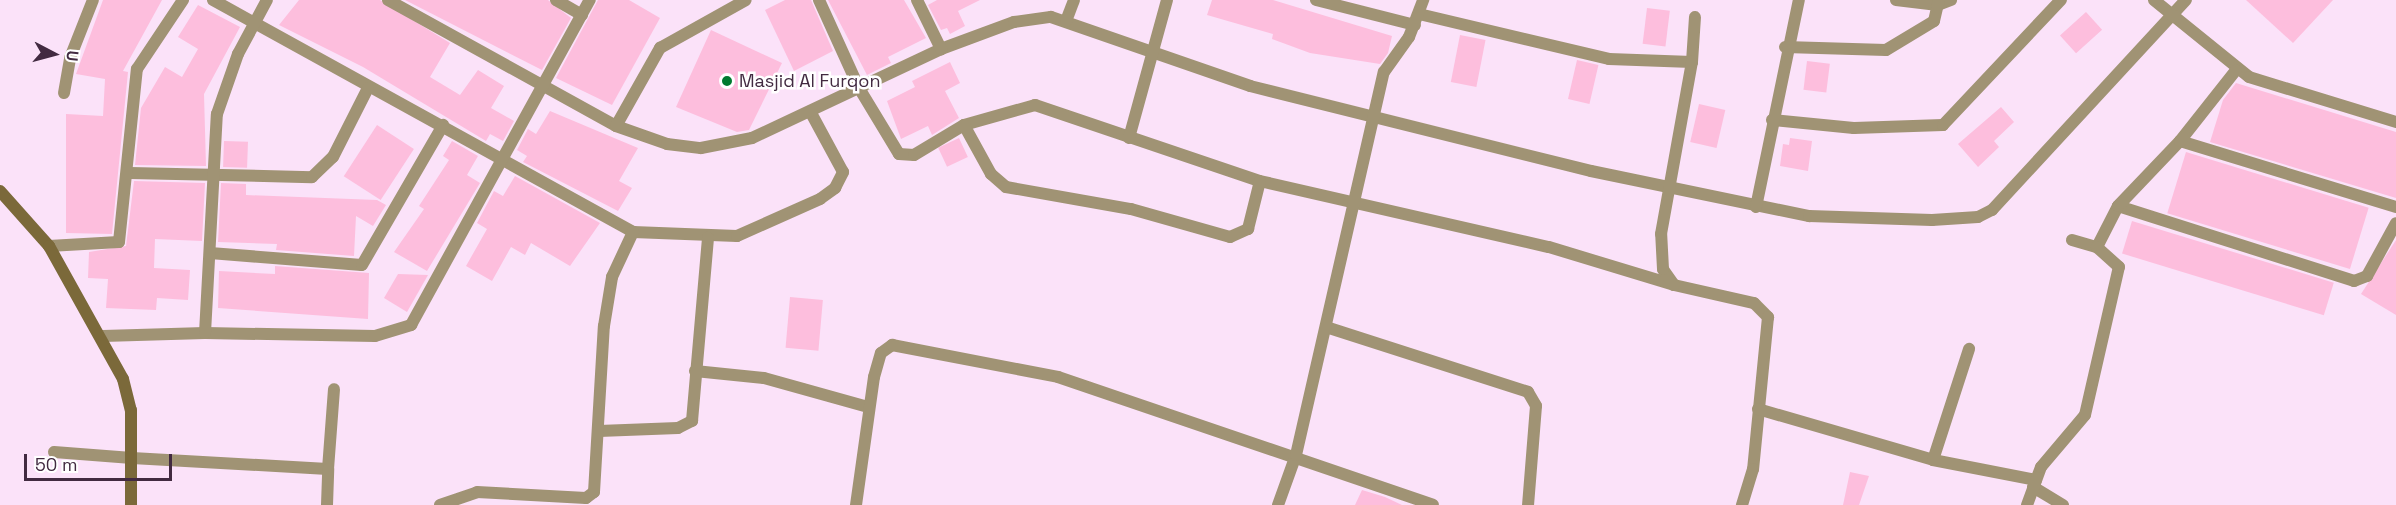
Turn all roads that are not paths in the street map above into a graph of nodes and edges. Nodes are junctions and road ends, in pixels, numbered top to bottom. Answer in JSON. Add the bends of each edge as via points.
{"nodes":[{"id":1,"x":93,"y":0,"type":"edge"},
{"id":2,"x":183,"y":0,"type":"edge"},
{"id":3,"x":213,"y":0,"type":"edge"},
{"id":4,"x":267,"y":0,"type":"edge"},
{"id":5,"x":388,"y":0,"type":"edge"},
{"id":6,"x":556,"y":0,"type":"edge"},
{"id":7,"x":590,"y":0,"type":"edge"},
{"id":8,"x":746,"y":0,"type":"edge"},
{"id":9,"x":819,"y":0,"type":"edge"},
{"id":10,"x":917,"y":0,"type":"edge"},
{"id":11,"x":1074,"y":0,"type":"edge"},
{"id":12,"x":1167,"y":0,"type":"edge"},
{"id":13,"x":1317,"y":0,"type":"edge"},
{"id":14,"x":1424,"y":0,"type":"edge"},
{"id":15,"x":1799,"y":0,"type":"edge"},
{"id":16,"x":1896,"y":0,"type":"edge"},
{"id":17,"x":1951,"y":0,"type":"edge"},
{"id":18,"x":2061,"y":0,"type":"edge"},
{"id":19,"x":2154,"y":0,"type":"edge"},
{"id":20,"x":2186,"y":0,"type":"edge"},
{"id":21,"x":1939,"y":2,"type":"edge"},
{"id":22,"x":1341,"y":3,"type":"edge"},
{"id":23,"x":582,"y":15,"type":"junction"},
{"id":24,"x":2172,"y":16,"type":"junction"},
{"id":25,"x":1695,"y":17,"type":"dead end"},
{"id":26,"x":1417,"y":19,"type":"junction"},
{"id":27,"x":1066,"y":21,"type":"junction"},
{"id":28,"x":255,"y":22,"type":"junction"},
{"id":29,"x":1785,"y":47,"type":"junction"},
{"id":30,"x":941,"y":49,"type":"junction"},
{"id":31,"x":1149,"y":52,"type":"junction"},
{"id":32,"x":1692,"y":62,"type":"junction"},
{"id":33,"x":2236,"y":70,"type":"junction"},
{"id":34,"x":544,"y":86,"type":"junction"},
{"id":35,"x":368,"y":88,"type":"junction"},
{"id":36,"x":859,"y":88,"type":"junction"},
{"id":37,"x":64,"y":93,"type":"dead end"},
{"id":38,"x":810,"y":111,"type":"junction"},
{"id":39,"x":1376,"y":119,"type":"junction"},
{"id":40,"x":1772,"y":120,"type":"junction"},
{"id":41,"x":2396,"y":122,"type":"edge"},
{"id":42,"x":443,"y":125,"type":"junction"},
{"id":43,"x":964,"y":125,"type":"junction"},
{"id":44,"x":616,"y":126,"type":"junction"},
{"id":45,"x":1129,"y":138,"type":"junction"},
{"id":46,"x":2180,"y":141,"type":"junction"},
{"id":47,"x":503,"y":159,"type":"junction"},
{"id":48,"x":217,"y":172,"type":"junction"},
{"id":49,"x":130,"y":173,"type":"junction"},
{"id":50,"x":1260,"y":181,"type":"junction"},
{"id":51,"x":1667,"y":188,"type":"junction"},
{"id":52,"x":0,"y":191,"type":"edge"},
{"id":53,"x":1354,"y":200,"type":"junction"},
{"id":54,"x":2118,"y":206,"type":"junction"},
{"id":55,"x":1756,"y":207,"type":"junction"},
{"id":56,"x":2396,"y":207,"type":"edge"},
{"id":57,"x":2396,"y":223,"type":"edge"},
{"id":58,"x":633,"y":232,"type":"junction"},
{"id":59,"x":708,"y":238,"type":"junction"},
{"id":60,"x":2072,"y":240,"type":"dead end"},
{"id":61,"x":49,"y":246,"type":"junction"},
{"id":62,"x":2097,"y":247,"type":"junction"},
{"id":63,"x":210,"y":253,"type":"junction"},
{"id":64,"x":1674,"y":285,"type":"junction"},
{"id":65,"x":1326,"y":327,"type":"junction"},
{"id":66,"x":205,"y":333,"type":"junction"},
{"id":67,"x":103,"y":336,"type":"junction"},
{"id":68,"x":1969,"y":350,"type":"dead end"},
{"id":69,"x":695,"y":371,"type":"junction"},
{"id":70,"x":334,"y":389,"type":"dead end"},
{"id":71,"x":868,"y":407,"type":"junction"},
{"id":72,"x":1758,"y":409,"type":"junction"},
{"id":73,"x":599,"y":431,"type":"junction"},
{"id":74,"x":54,"y":452,"type":"dead end"},
{"id":75,"x":1296,"y":454,"type":"junction"},
{"id":76,"x":132,"y":459,"type":"junction"},
{"id":77,"x":1933,"y":460,"type":"junction"},
{"id":78,"x":328,"y":468,"type":"junction"},
{"id":79,"x":2034,"y":484,"type":"junction"},
{"id":80,"x":131,"y":505,"type":"edge"},
{"id":81,"x":327,"y":505,"type":"edge"},
{"id":82,"x":440,"y":505,"type":"edge"},
{"id":83,"x":856,"y":505,"type":"edge"},
{"id":84,"x":1278,"y":505,"type":"edge"},
{"id":85,"x":1433,"y":505,"type":"edge"},
{"id":86,"x":1528,"y":505,"type":"edge"},
{"id":87,"x":1742,"y":505,"type":"edge"},
{"id":88,"x":2026,"y":505,"type":"edge"},
{"id":89,"x":2063,"y":505,"type":"edge"}],
"edges":[{"from":1,"to":37,"type":"street","via":[[70,58]]},
{"from":2,"to":49,"type":"street","via":[[136,69]]},
{"from":3,"to":28,"type":"street"},
{"from":4,"to":28,"type":"street"},
{"from":5,"to":34,"type":"street"},
{"from":6,"to":23,"type":"street"},
{"from":7,"to":23,"type":"street"},
{"from":8,"to":44,"type":"street","via":[[660,48]]},
{"from":9,"to":36,"type":"street"},
{"from":10,"to":30,"type":"street"},
{"from":11,"to":27,"type":"street"},
{"from":12,"to":31,"type":"street"},
{"from":13,"to":22,"type":"street"},
{"from":14,"to":26,"type":"street"},
{"from":15,"to":29,"type":"street"},
{"from":16,"to":21,"type":"street"},
{"from":17,"to":21,"type":"street"},
{"from":18,"to":40,"type":"street","via":[[1943,125],[1854,128]]},
{"from":19,"to":24,"type":"street"},
{"from":20,"to":24,"type":"street"},
{"from":21,"to":29,"type":"street","via":[[1929,26],[1887,50]]},
{"from":22,"to":26,"type":"street"},
{"from":23,"to":34,"type":"street"},
{"from":24,"to":33,"type":"street"},
{"from":24,"to":55,"type":"street","via":[[1987,214],[1844,219]]},
{"from":25,"to":32,"type":"street"},
{"from":26,"to":32,"type":"street","via":[[1609,59]]},
{"from":26,"to":39,"type":"street","via":[[1384,72]]},
{"from":27,"to":30,"type":"street","via":[[1014,22]]},
{"from":27,"to":31,"type":"street"},
{"from":28,"to":35,"type":"street"},
{"from":28,"to":48,"type":"street","via":[[222,94]]},
{"from":29,"to":40,"type":"street"},
{"from":30,"to":36,"type":"street"},
{"from":31,"to":39,"type":"street","via":[[1251,86]]},
{"from":31,"to":45,"type":"street"},
{"from":32,"to":51,"type":"street"},
{"from":33,"to":41,"type":"street"},
{"from":33,"to":46,"type":"street"},
{"from":34,"to":44,"type":"street"},
{"from":34,"to":47,"type":"street"},
{"from":35,"to":42,"type":"street"},
{"from":35,"to":48,"type":"street","via":[[333,157],[312,177]]},
{"from":36,"to":38,"type":"street"},
{"from":36,"to":43,"type":"street","via":[[899,154],[914,155]]},
{"from":38,"to":44,"type":"street","via":[[752,138],[709,147],[667,144]]},
{"from":38,"to":59,"type":"street","via":[[840,159],[843,172],[835,188],[737,236]]},
{"from":39,"to":51,"type":"street"},
{"from":39,"to":53,"type":"street"},
{"from":40,"to":55,"type":"street"},
{"from":42,"to":47,"type":"street"},
{"from":42,"to":63,"type":"street","via":[[362,265]]},
{"from":43,"to":45,"type":"street","via":[[1035,105]]},
{"from":43,"to":50,"type":"street","via":[[991,174],[1006,187],[1131,209],[1230,237],[1248,229]]},
{"from":45,"to":50,"type":"street"},
{"from":46,"to":54,"type":"street"},
{"from":46,"to":56,"type":"street"},
{"from":47,"to":58,"type":"street"},
{"from":47,"to":66,"type":"street","via":[[411,325],[396,334]]},
{"from":48,"to":49,"type":"street"},
{"from":48,"to":63,"type":"street"},
{"from":49,"to":61,"type":"street","via":[[119,242]]},
{"from":50,"to":53,"type":"street"},
{"from":51,"to":55,"type":"street"},
{"from":51,"to":64,"type":"street","via":[[1663,257]]},
{"from":52,"to":61,"type":"main road"},
{"from":53,"to":64,"type":"street","via":[[1549,247]]},
{"from":53,"to":65,"type":"street"},
{"from":54,"to":57,"type":"street","via":[[2354,281],[2367,276]]},
{"from":54,"to":62,"type":"street"},
{"from":58,"to":59,"type":"street"},
{"from":58,"to":73,"type":"street","via":[[612,278]]},
{"from":59,"to":69,"type":"street"},
{"from":60,"to":62,"type":"street"},
{"from":61,"to":67,"type":"main road"},
{"from":62,"to":79,"type":"street","via":[[2119,267],[2085,415]]},
{"from":63,"to":66,"type":"street"},
{"from":64,"to":72,"type":"street","via":[[1763,309],[1768,317]]},
{"from":65,"to":75,"type":"street"},
{"from":65,"to":86,"type":"street","via":[[1528,392],[1536,406]]},
{"from":66,"to":67,"type":"street"},
{"from":67,"to":76,"type":"main road","via":[[123,379]]},
{"from":68,"to":77,"type":"street"},
{"from":69,"to":71,"type":"street","via":[[764,378]]},
{"from":69,"to":73,"type":"street","via":[[687,426]]},
{"from":70,"to":78,"type":"street"},
{"from":71,"to":75,"type":"street","via":[[881,354],[885,347],[902,345],[1058,377],[1167,418]]},
{"from":71,"to":83,"type":"street"},
{"from":72,"to":77,"type":"street"},
{"from":72,"to":87,"type":"street","via":[[1753,469]]},
{"from":73,"to":82,"type":"street","via":[[598,483],[586,498],[477,492]]},
{"from":74,"to":76,"type":"street"},
{"from":75,"to":84,"type":"street"},
{"from":75,"to":85,"type":"street"},
{"from":76,"to":78,"type":"street"},
{"from":76,"to":80,"type":"main road"},
{"from":77,"to":79,"type":"street"},
{"from":78,"to":81,"type":"street"},
{"from":79,"to":88,"type":"street"},
{"from":79,"to":89,"type":"street"}]}
